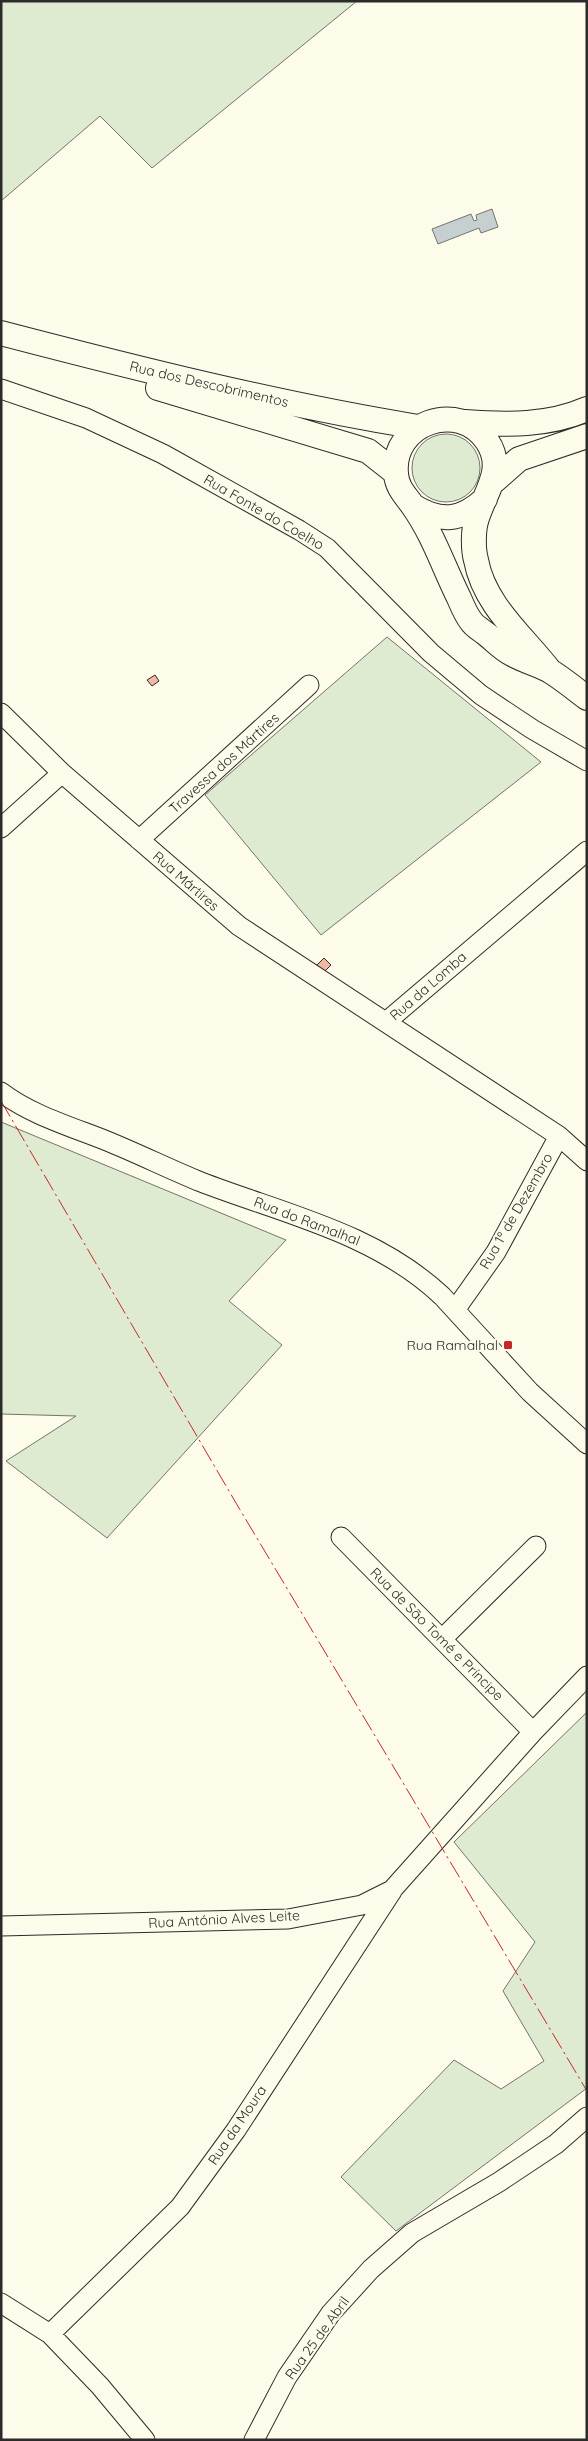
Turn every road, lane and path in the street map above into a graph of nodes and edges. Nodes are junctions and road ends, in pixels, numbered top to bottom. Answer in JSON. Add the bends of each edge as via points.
{"nodes":[{"id":1,"x":1,"y":334,"type":"edge"},
{"id":2,"x":1,"y":389,"type":"edge"},
{"id":3,"x":587,"y":410,"type":"edge"},
{"id":4,"x":465,"y":422,"type":"junction"},
{"id":5,"x":418,"y":427,"type":"junction"},
{"id":6,"x":587,"y":436,"type":"edge"},
{"id":7,"x":396,"y":474,"type":"junction"},
{"id":8,"x":489,"y":490,"type":"junction"},
{"id":9,"x":413,"y":506,"type":"junction"},
{"id":10,"x":550,"y":671,"type":"junction"},
{"id":11,"x":309,"y":685,"type":"dead end"},
{"id":12,"x":587,"y":698,"type":"edge"},
{"id":13,"x":1,"y":713,"type":"edge"},
{"id":14,"x":587,"y":761,"type":"edge"},
{"id":15,"x":62,"y":773,"type":"junction"},
{"id":16,"x":1,"y":828,"type":"edge"},
{"id":17,"x":139,"y":840,"type":"junction"},
{"id":18,"x":587,"y":851,"type":"edge"},
{"id":19,"x":386,"y":1022,"type":"junction"},
{"id":20,"x":1,"y":1092,"type":"edge"},
{"id":21,"x":559,"y":1136,"type":"junction"},
{"id":22,"x":587,"y":1161,"type":"edge"},
{"id":23,"x":455,"y":1310,"type":"junction"},
{"id":24,"x":587,"y":1444,"type":"edge"},
{"id":25,"x":341,"y":1537,"type":"dead end"},
{"id":26,"x":536,"y":1546,"type":"dead end"},
{"id":27,"x":442,"y":1639,"type":"junction"},
{"id":28,"x":587,"y":1676,"type":"edge"},
{"id":29,"x":533,"y":1732,"type":"junction"},
{"id":30,"x":392,"y":1890,"type":"junction"},
{"id":31,"x":1,"y":1926,"type":"edge"},
{"id":32,"x":587,"y":2116,"type":"edge"},
{"id":33,"x":1,"y":2303,"type":"edge"},
{"id":34,"x":50,"y":2334,"type":"junction"},
{"id":35,"x":145,"y":2440,"type":"edge"},
{"id":36,"x":254,"y":2440,"type":"edge"}],
"edges":[{"from":1,"to":5,"type":"main road","name":"Rua dos Descobrimentos","via":[[122,365],[338,413]]},
{"from":1,"to":7,"type":"main road","name":"Rua dos Descobrimentos","via":[[80,365],[368,451]]},
{"from":2,"to":14,"type":"street","name":"Rua Fonte do Coelho","via":[[86,418],[163,454],[299,530],[327,548],[431,654],[481,695],[532,730]]},
{"from":3,"to":4,"type":"main road","via":[[536,423],[508,426]]},
{"from":4,"to":5,"type":"main road","via":[[433,420]]},
{"from":4,"to":8,"type":"main road","via":[[479,431],[494,454],[496,467]]},
{"from":5,"to":7,"type":"main road","via":[[400,447]]},
{"from":6,"to":8,"type":"main road","via":[[519,459]]},
{"from":7,"to":9,"type":"main road","via":[[399,486]]},
{"from":8,"to":9,"type":"main road","via":[[473,510],[450,517],[427,514]]},
{"from":8,"to":10,"type":"main road","via":[[476,520],[475,558],[481,581],[504,618]]},
{"from":9,"to":10,"type":"main road","via":[[471,622],[511,654]]},
{"from":10,"to":12,"type":"main road"},
{"from":11,"to":17,"type":"street","name":"Travessa dos Mártires"},
{"from":13,"to":15,"type":"street","name":"Rua Mártires"},
{"from":15,"to":16,"type":"street"},
{"from":15,"to":17,"type":"street","name":"Rua Mártires"},
{"from":17,"to":19,"type":"street","name":"Rua Mártires","via":[[239,926]]},
{"from":18,"to":19,"type":"street","name":"Rua da Lomba"},
{"from":19,"to":21,"type":"street","name":"Rua da Lomba"},
{"from":20,"to":23,"type":"street","name":"Rua do Ramalhal","via":[[59,1122],[201,1182],[361,1241],[406,1267]]},
{"from":21,"to":22,"type":"street","name":"Rua da Lomba"},
{"from":21,"to":23,"type":"street","name":"Rua 1º de Dezembro","via":[[496,1252]]},
{"from":23,"to":24,"type":"street","name":"Rua do Ramalhal","via":[[530,1392]]},
{"from":25,"to":27,"type":"street","name":"Rua de São Tomé e Príncipe"},
{"from":26,"to":27,"type":"street"},
{"from":27,"to":29,"type":"street","name":"Rua de São Tomé e Príncipe"},
{"from":28,"to":29,"type":"street","name":"Rua António Alves Leite"},
{"from":29,"to":30,"type":"street","name":"Rua António Alves Leite"},
{"from":30,"to":31,"type":"street","name":"Rua António Alves Leite","via":[[362,1905],[288,1919]]},
{"from":30,"to":34,"type":"street","name":"Rua da Moura","via":[[236,2130],[180,2207]]},
{"from":32,"to":36,"type":"street","name":"Rua 25 de Abril","via":[[556,2144],[412,2233],[371,2269],[331,2313],[287,2377]]},
{"from":33,"to":34,"type":"street"},
{"from":34,"to":35,"type":"street","via":[[100,2386]]}]}
